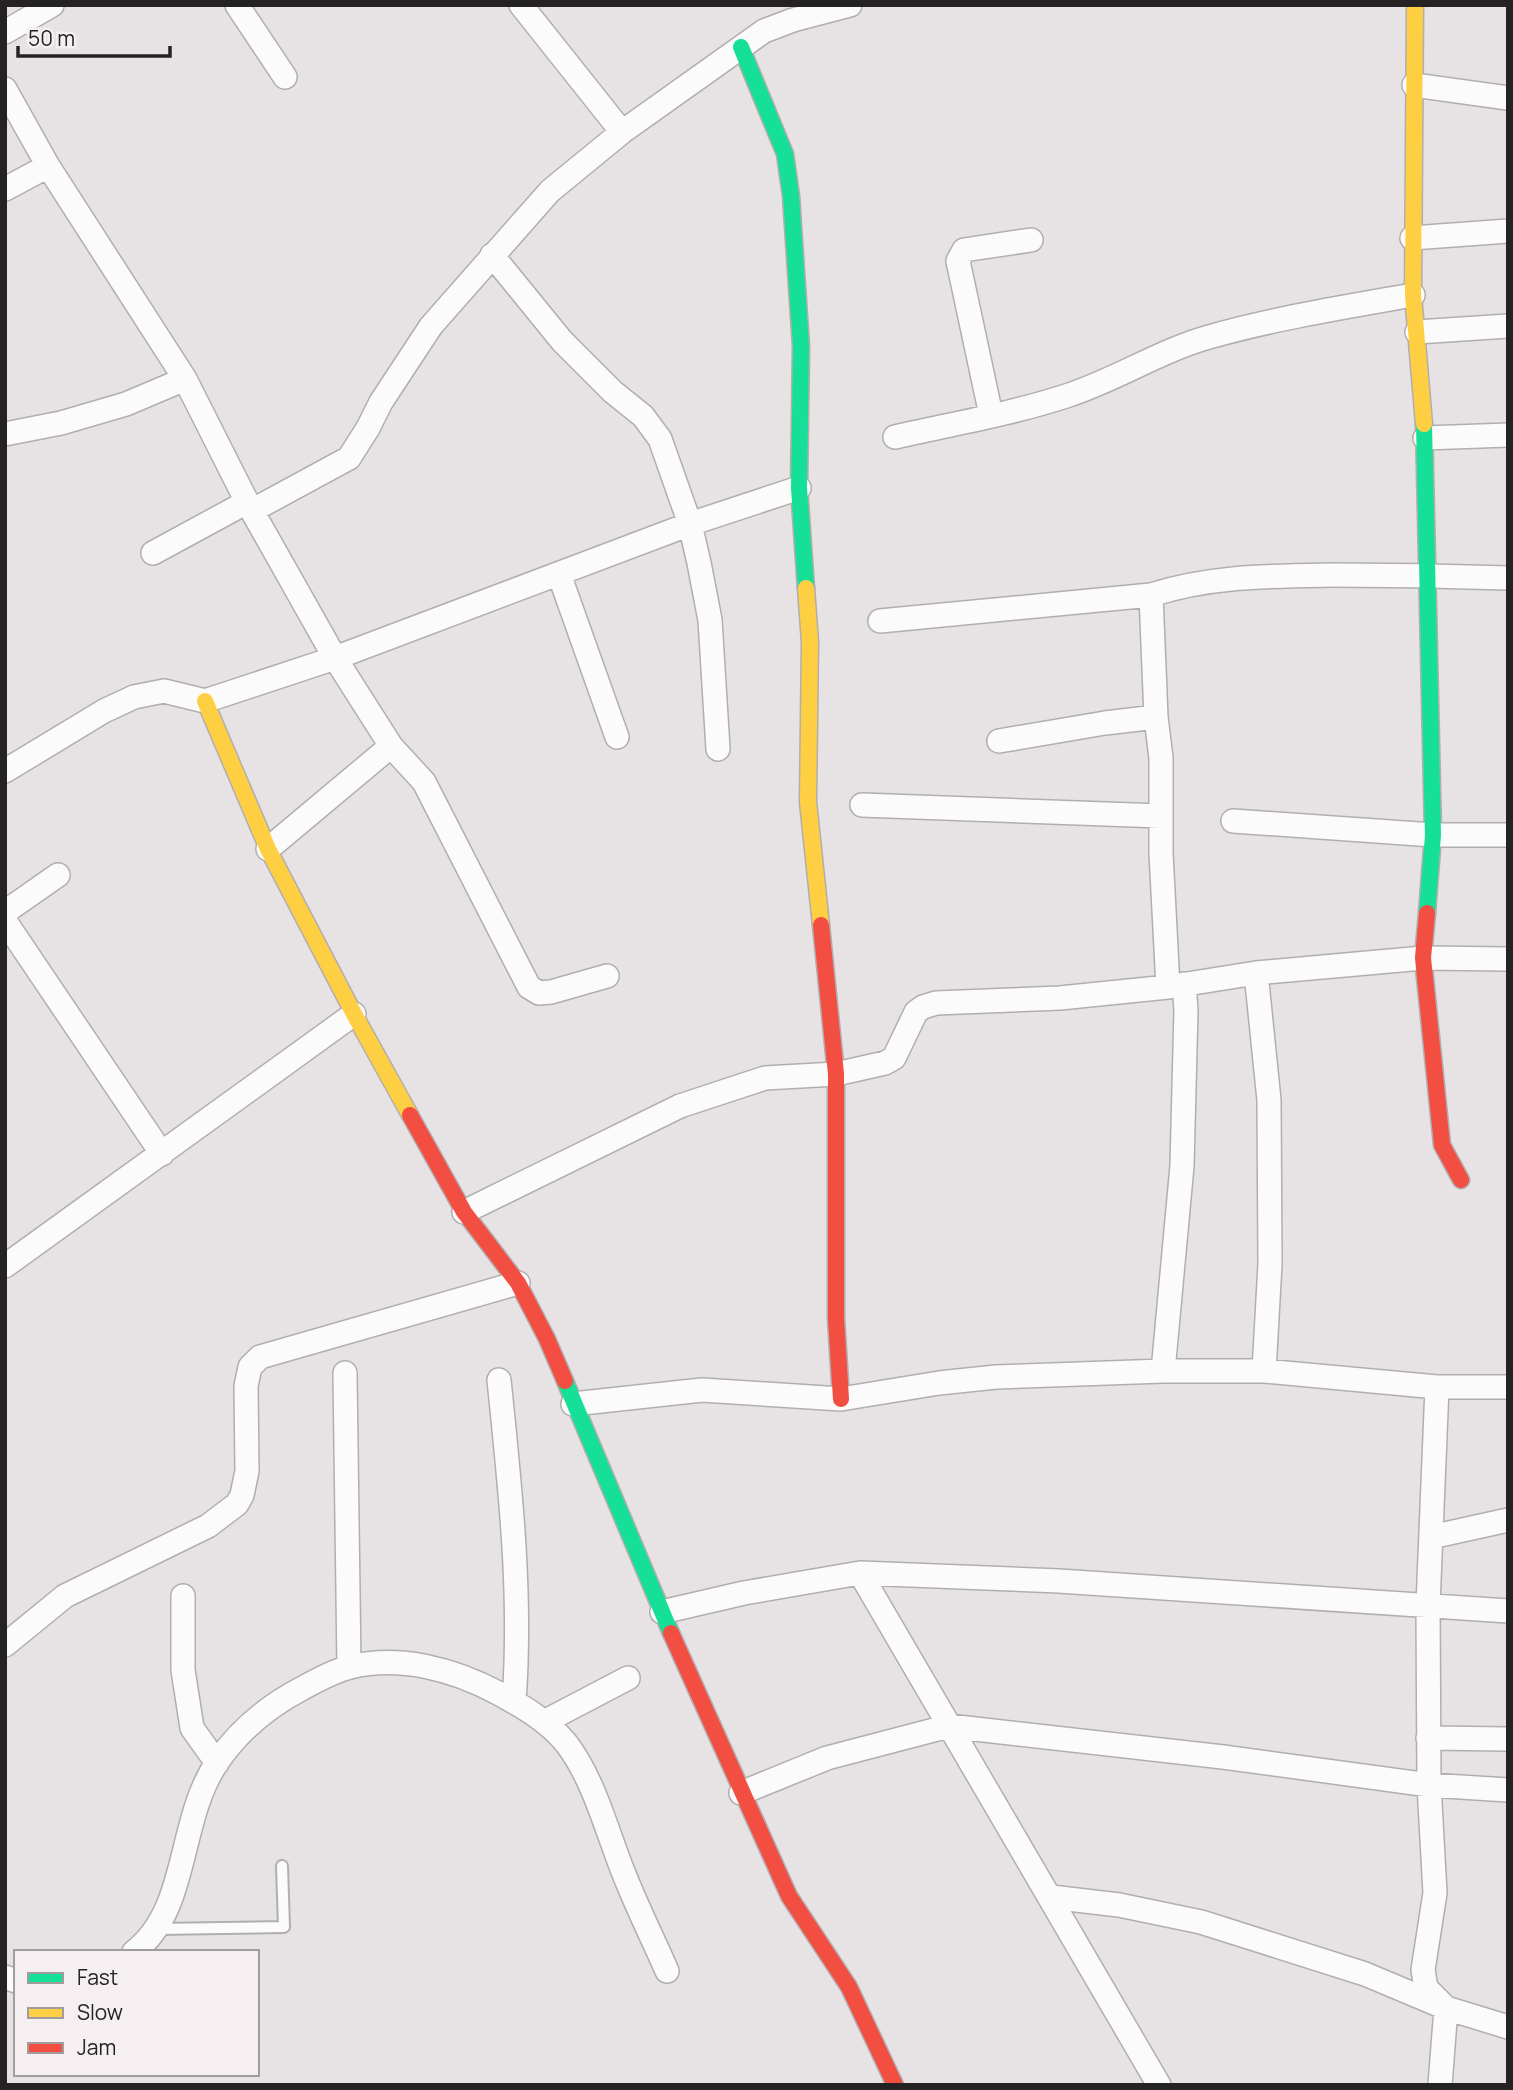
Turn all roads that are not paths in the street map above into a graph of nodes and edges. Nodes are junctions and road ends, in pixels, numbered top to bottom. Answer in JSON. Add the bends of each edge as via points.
{"nodes":[{"id":1,"x":52,"y":5,"type":"edge"},
{"id":2,"x":237,"y":5,"type":"edge"},
{"id":3,"x":521,"y":5,"type":"edge"},
{"id":4,"x":850,"y":5,"type":"edge"},
{"id":5,"x":1415,"y":5,"type":"edge"},
{"id":6,"x":5,"y":32,"type":"edge"},
{"id":7,"x":741,"y":47,"type":"junction"},
{"id":8,"x":285,"y":77,"type":"dead end"},
{"id":9,"x":1413,"y":85,"type":"junction"},
{"id":10,"x":5,"y":89,"type":"edge"},
{"id":11,"x":1508,"y":98,"type":"edge"},
{"id":12,"x":622,"y":132,"type":"junction"},
{"id":13,"x":48,"y":166,"type":"junction"},
{"id":14,"x":5,"y":189,"type":"edge"},
{"id":15,"x":1508,"y":231,"type":"edge"},
{"id":16,"x":1412,"y":238,"type":"junction"},
{"id":17,"x":1031,"y":240,"type":"dead end"},
{"id":18,"x":492,"y":256,"type":"junction"},
{"id":19,"x":1413,"y":295,"type":"junction"},
{"id":20,"x":1508,"y":326,"type":"edge"},
{"id":21,"x":1417,"y":332,"type":"junction"},
{"id":22,"x":185,"y":379,"type":"junction"},
{"id":23,"x":991,"y":415,"type":"junction"},
{"id":24,"x":5,"y":434,"type":"edge"},
{"id":25,"x":1508,"y":436,"type":"edge"},
{"id":26,"x":895,"y":437,"type":"dead end"},
{"id":27,"x":1425,"y":438,"type":"junction"},
{"id":28,"x":799,"y":488,"type":"junction"},
{"id":29,"x":250,"y":506,"type":"junction"},
{"id":30,"x":690,"y":524,"type":"junction"},
{"id":31,"x":153,"y":553,"type":"dead end"},
{"id":32,"x":559,"y":574,"type":"junction"},
{"id":33,"x":1429,"y":575,"type":"junction"},
{"id":34,"x":1508,"y":578,"type":"edge"},
{"id":35,"x":1151,"y":595,"type":"junction"},
{"id":36,"x":880,"y":621,"type":"dead end"},
{"id":37,"x":335,"y":658,"type":"junction"},
{"id":38,"x":205,"y":701,"type":"junction"},
{"id":39,"x":1156,"y":718,"type":"junction"},
{"id":40,"x":617,"y":737,"type":"dead end"},
{"id":41,"x":999,"y":741,"type":"dead end"},
{"id":42,"x":391,"y":746,"type":"junction"},
{"id":43,"x":718,"y":749,"type":"dead end"},
{"id":44,"x":5,"y":771,"type":"edge"},
{"id":45,"x":862,"y":806,"type":"dead end"},
{"id":46,"x":1161,"y":816,"type":"junction"},
{"id":47,"x":1233,"y":821,"type":"dead end"},
{"id":48,"x":1433,"y":835,"type":"junction"},
{"id":49,"x":1508,"y":835,"type":"edge"},
{"id":50,"x":268,"y":849,"type":"junction"},
{"id":51,"x":58,"y":876,"type":"dead end"},
{"id":52,"x":5,"y":912,"type":"edge"},
{"id":53,"x":5,"y":921,"type":"edge"},
{"id":54,"x":1423,"y":958,"type":"junction"},
{"id":55,"x":1508,"y":959,"type":"edge"},
{"id":56,"x":1256,"y":973,"type":"junction"},
{"id":57,"x":607,"y":976,"type":"dead end"},
{"id":58,"x":1176,"y":986,"type":"junction"},
{"id":59,"x":354,"y":1014,"type":"junction"},
{"id":60,"x":836,"y":1074,"type":"junction"},
{"id":61,"x":162,"y":1154,"type":"junction"},
{"id":62,"x":1461,"y":1181,"type":"dead end"},
{"id":63,"x":464,"y":1212,"type":"junction"},
{"id":64,"x":5,"y":1266,"type":"edge"},
{"id":65,"x":518,"y":1283,"type":"junction"},
{"id":66,"x":1163,"y":1371,"type":"junction"},
{"id":67,"x":1264,"y":1371,"type":"junction"},
{"id":68,"x":345,"y":1373,"type":"dead end"},
{"id":69,"x":499,"y":1380,"type":"dead end"},
{"id":70,"x":1437,"y":1387,"type":"junction"},
{"id":71,"x":1508,"y":1387,"type":"edge"},
{"id":72,"x":841,"y":1399,"type":"junction"},
{"id":73,"x":573,"y":1404,"type":"junction"},
{"id":74,"x":1508,"y":1520,"type":"edge"},
{"id":75,"x":1431,"y":1536,"type":"junction"},
{"id":76,"x":860,"y":1573,"type":"junction"},
{"id":77,"x":183,"y":1596,"type":"dead end"},
{"id":78,"x":1428,"y":1605,"type":"junction"},
{"id":79,"x":1508,"y":1611,"type":"edge"},
{"id":80,"x":662,"y":1612,"type":"junction"},
{"id":81,"x":5,"y":1645,"type":"edge"},
{"id":82,"x":349,"y":1667,"type":"junction"},
{"id":83,"x":628,"y":1678,"type":"dead end"},
{"id":84,"x":514,"y":1702,"type":"junction"},
{"id":85,"x":544,"y":1722,"type":"junction"},
{"id":86,"x":948,"y":1726,"type":"junction"},
{"id":87,"x":1428,"y":1738,"type":"junction"},
{"id":88,"x":1508,"y":1739,"type":"edge"},
{"id":89,"x":217,"y":1763,"type":"junction"},
{"id":90,"x":1429,"y":1785,"type":"junction"},
{"id":91,"x":1508,"y":1790,"type":"edge"},
{"id":92,"x":741,"y":1793,"type":"junction"},
{"id":93,"x":282,"y":1866,"type":"dead end"},
{"id":94,"x":1051,"y":1897,"type":"junction"},
{"id":95,"x":157,"y":1929,"type":"junction"},
{"id":96,"x":136,"y":1950,"type":"edge"},
{"id":97,"x":667,"y":1971,"type":"dead end"},
{"id":98,"x":1446,"y":2008,"type":"junction"},
{"id":99,"x":1508,"y":2027,"type":"edge"},
{"id":100,"x":895,"y":2085,"type":"edge"},
{"id":101,"x":1159,"y":2085,"type":"edge"},
{"id":102,"x":1440,"y":2085,"type":"edge"}],
"edges":[{"from":1,"to":6,"type":"street"},
{"from":2,"to":8,"type":"street"},
{"from":3,"to":12,"type":"street"},
{"from":4,"to":7,"type":"street","via":[[764,31]]},
{"from":5,"to":9,"type":"street"},
{"from":7,"to":12,"type":"street"},
{"from":7,"to":28,"type":"street","via":[[785,154],[792,196],[801,346]]},
{"from":9,"to":11,"type":"street"},
{"from":9,"to":16,"type":"street"},
{"from":10,"to":13,"type":"street"},
{"from":12,"to":18,"type":"street","via":[[550,191]]},
{"from":13,"to":14,"type":"street"},
{"from":13,"to":22,"type":"street"},
{"from":15,"to":16,"type":"street"},
{"from":16,"to":19,"type":"street"},
{"from":17,"to":23,"type":"street","via":[[964,250],[958,261]]},
{"from":18,"to":29,"type":"street","via":[[431,326],[349,458]]},
{"from":18,"to":30,"type":"street","via":[[562,341],[643,416],[660,439]]},
{"from":19,"to":21,"type":"street"},
{"from":19,"to":23,"type":"street","via":[[1285,317],[1207,337],[1068,396]]},
{"from":20,"to":21,"type":"street"},
{"from":21,"to":27,"type":"street"},
{"from":22,"to":24,"type":"street","via":[[126,404]]},
{"from":22,"to":29,"type":"street"},
{"from":23,"to":26,"type":"street"},
{"from":25,"to":27,"type":"street"},
{"from":27,"to":33,"type":"street"},
{"from":28,"to":30,"type":"street"},
{"from":28,"to":60,"type":"street","via":[[810,642],[808,802]]},
{"from":29,"to":31,"type":"street"},
{"from":29,"to":37,"type":"street"},
{"from":30,"to":32,"type":"street"},
{"from":30,"to":43,"type":"street","via":[[709,620]]},
{"from":32,"to":37,"type":"street"},
{"from":32,"to":40,"type":"street"},
{"from":33,"to":34,"type":"street"},
{"from":33,"to":35,"type":"street","via":[[1243,576]]},
{"from":33,"to":48,"type":"street"},
{"from":35,"to":36,"type":"street"},
{"from":35,"to":39,"type":"street"},
{"from":37,"to":38,"type":"street"},
{"from":37,"to":42,"type":"street"},
{"from":38,"to":44,"type":"street","via":[[164,691],[134,697]]},
{"from":38,"to":50,"type":"street"},
{"from":39,"to":41,"type":"street"},
{"from":39,"to":46,"type":"street"},
{"from":42,"to":50,"type":"street"},
{"from":42,"to":57,"type":"street","via":[[424,782],[529,987],[539,993],[551,992]]},
{"from":45,"to":46,"type":"street"},
{"from":46,"to":58,"type":"street","via":[[1164,938]]},
{"from":47,"to":48,"type":"street"},
{"from":48,"to":49,"type":"street"},
{"from":48,"to":54,"type":"street"},
{"from":50,"to":59,"type":"street"},
{"from":51,"to":52,"type":"street"},
{"from":53,"to":61,"type":"street"},
{"from":54,"to":55,"type":"street"},
{"from":54,"to":56,"type":"street"},
{"from":54,"to":62,"type":"street","via":[[1442,1145]]},
{"from":56,"to":58,"type":"street"},
{"from":56,"to":67,"type":"street","via":[[1269,1100],[1270,1264]]},
{"from":58,"to":60,"type":"street","via":[[1060,998],[936,1003],[916,1013],[894,1058]]},
{"from":58,"to":66,"type":"street","via":[[1186,1010],[1182,1166]]},
{"from":59,"to":61,"type":"street"},
{"from":59,"to":63,"type":"street"},
{"from":60,"to":63,"type":"street","via":[[765,1078],[680,1106]]},
{"from":60,"to":72,"type":"street","via":[[836,1318]]},
{"from":61,"to":64,"type":"street"},
{"from":63,"to":65,"type":"street"},
{"from":65,"to":73,"type":"street"},
{"from":65,"to":81,"type":"street","via":[[260,1357],[250,1367],[246,1386],[247,1471],[237,1504],[208,1526],[65,1596]]},
{"from":66,"to":67,"type":"street"},
{"from":66,"to":72,"type":"street","via":[[996,1377]]},
{"from":67,"to":70,"type":"street"},
{"from":68,"to":82,"type":"street"},
{"from":69,"to":84,"type":"street","via":[[516,1597]]},
{"from":70,"to":71,"type":"street"},
{"from":70,"to":75,"type":"street"},
{"from":72,"to":73,"type":"street","via":[[702,1390]]},
{"from":73,"to":80,"type":"street"},
{"from":74,"to":75,"type":"street"},
{"from":75,"to":78,"type":"street"},
{"from":76,"to":78,"type":"street"},
{"from":76,"to":80,"type":"street"},
{"from":76,"to":86,"type":"street"},
{"from":77,"to":89,"type":"street","via":[[183,1670],[192,1728]]},
{"from":78,"to":79,"type":"street"},
{"from":78,"to":87,"type":"street"},
{"from":80,"to":92,"type":"street"},
{"from":82,"to":84,"type":"street","via":[[390,1662],[424,1665],[458,1675]]},
{"from":82,"to":89,"type":"street","via":[[276,1702],[244,1728]]},
{"from":83,"to":85,"type":"street"},
{"from":84,"to":85,"type":"street"},
{"from":85,"to":97,"type":"street","via":[[566,1744],[583,1773]]},
{"from":86,"to":90,"type":"street"},
{"from":86,"to":92,"type":"street","via":[[827,1758]]},
{"from":86,"to":94,"type":"street"},
{"from":87,"to":88,"type":"street"},
{"from":87,"to":90,"type":"street"},
{"from":89,"to":95,"type":"street","via":[[197,1800],[172,1896]]},
{"from":90,"to":91,"type":"street"},
{"from":90,"to":98,"type":"street","via":[[1435,1893],[1423,1970],[1426,1988]]},
{"from":92,"to":100,"type":"street","via":[[789,1896],[849,1987]]},
{"from":93,"to":95,"type":"lane","via":[[284,1927]]},
{"from":94,"to":98,"type":"street","via":[[1200,1922],[1365,1974]]},
{"from":94,"to":101,"type":"street"},
{"from":95,"to":96,"type":"street"},
{"from":98,"to":99,"type":"street"},
{"from":98,"to":102,"type":"street"}]}
